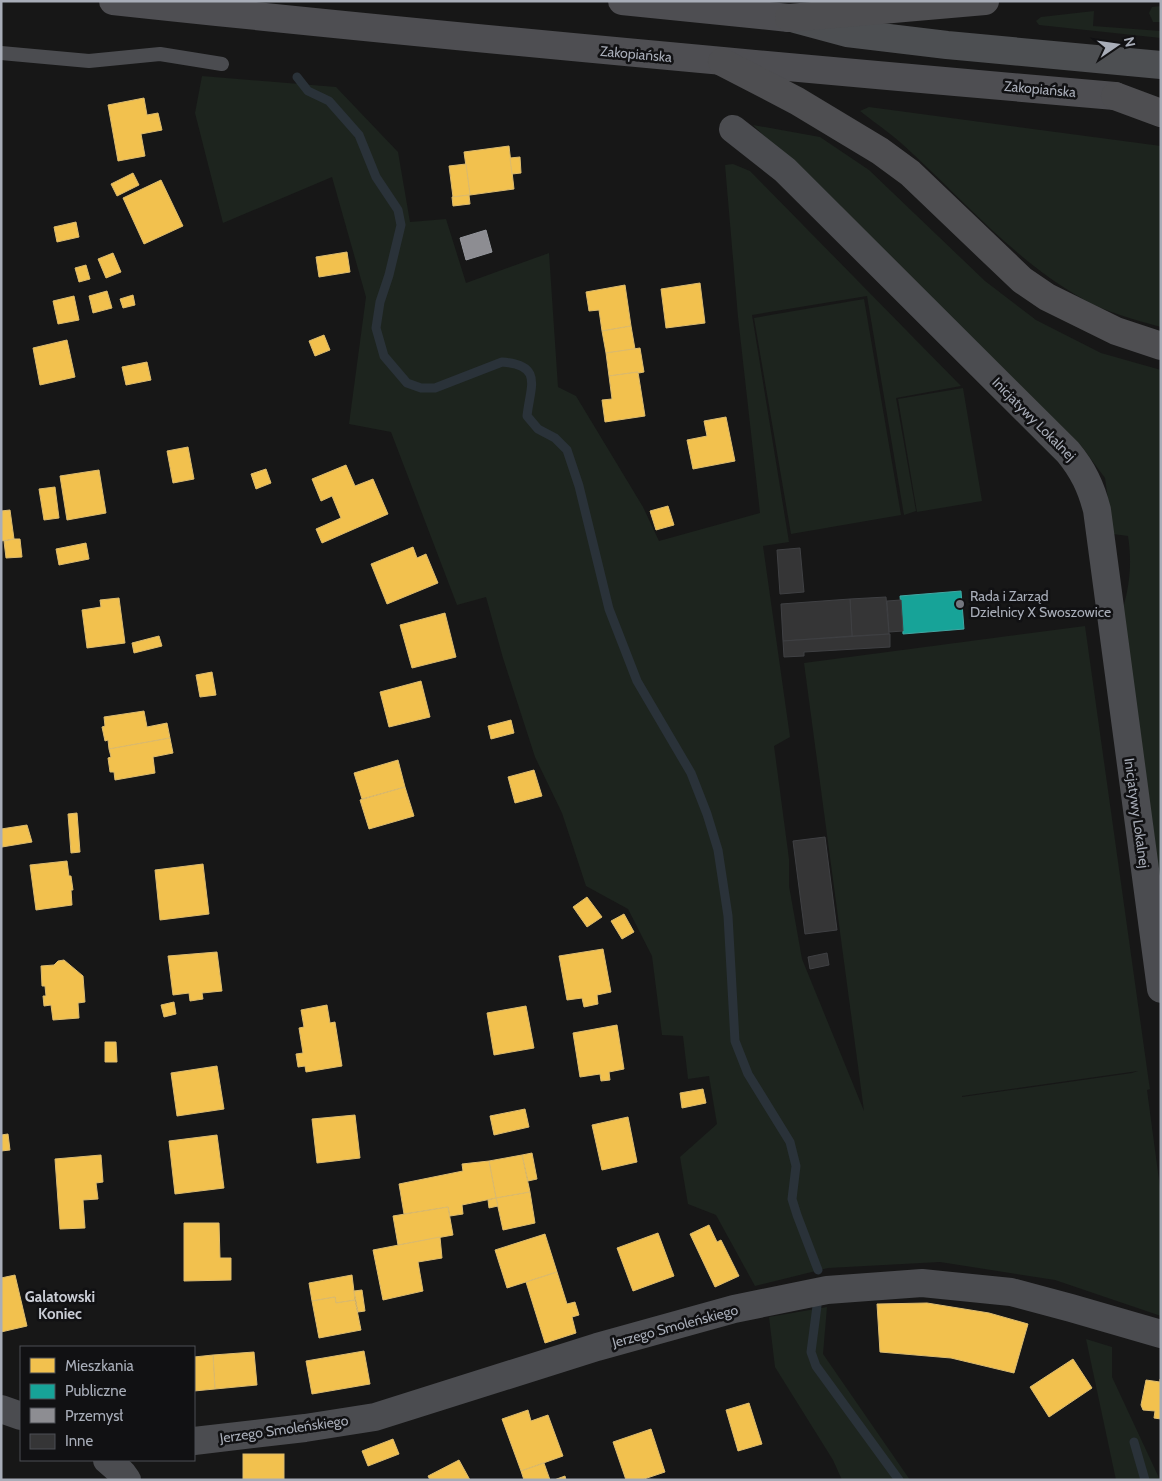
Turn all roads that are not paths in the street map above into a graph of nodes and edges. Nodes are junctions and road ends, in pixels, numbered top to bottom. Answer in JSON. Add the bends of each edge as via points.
{"nodes":[{"id":1,"x":113,"y":1,"type":"edge"},
{"id":2,"x":622,"y":1,"type":"edge"},
{"id":3,"x":985,"y":1,"type":"edge"},
{"id":4,"x":789,"y":18,"type":"junction"},
{"id":5,"x":1,"y":53,"type":"edge"},
{"id":6,"x":722,"y":62,"type":"junction"},
{"id":7,"x":222,"y":64,"type":"dead end"},
{"id":8,"x":1161,"y":65,"type":"edge"},
{"id":9,"x":1115,"y":96,"type":"junction"},
{"id":10,"x":1161,"y":99,"type":"edge"},
{"id":11,"x":1161,"y":113,"type":"edge"},
{"id":12,"x":734,"y":129,"type":"dead end"},
{"id":13,"x":1161,"y":346,"type":"edge"},
{"id":14,"x":1161,"y":990,"type":"edge"},
{"id":15,"x":1161,"y":1334,"type":"edge"},
{"id":16,"x":1,"y":1409,"type":"edge"},
{"id":17,"x":20,"y":1416,"type":"edge"},
{"id":18,"x":195,"y":1441,"type":"edge"},
{"id":19,"x":108,"y":1461,"type":"edge"},
{"id":20,"x":127,"y":1480,"type":"edge"}],
"edges":[{"from":1,"to":6,"type":"highway","name":"Zakopiańska"},
{"from":2,"to":4,"type":"highway"},
{"from":3,"to":4,"type":"highway"},
{"from":4,"to":8,"type":"main road","via":[[856,34]]},
{"from":5,"to":7,"type":"lane","via":[[89,61],[160,54]]},
{"from":6,"to":9,"type":"highway","name":"Zakopiańska"},
{"from":6,"to":13,"type":"highway","via":[[797,101],[880,151],[910,173],[1022,280],[1047,297],[1116,331]]},
{"from":9,"to":10,"type":"main road","name":"Zakopiańska"},
{"from":9,"to":11,"type":"highway"},
{"from":12,"to":14,"type":"street","name":"Inicjatywy Lokalnej","via":[[786,170],[1068,452],[1079,464],[1093,491]]},
{"from":15,"to":18,"type":"street","name":"Jerzego Smoleńskiego","via":[[1011,1292],[922,1283],[827,1290],[734,1309],[597,1347],[375,1417]]},
{"from":16,"to":17,"type":"street"},
{"from":19,"to":20,"type":"street"}]}
